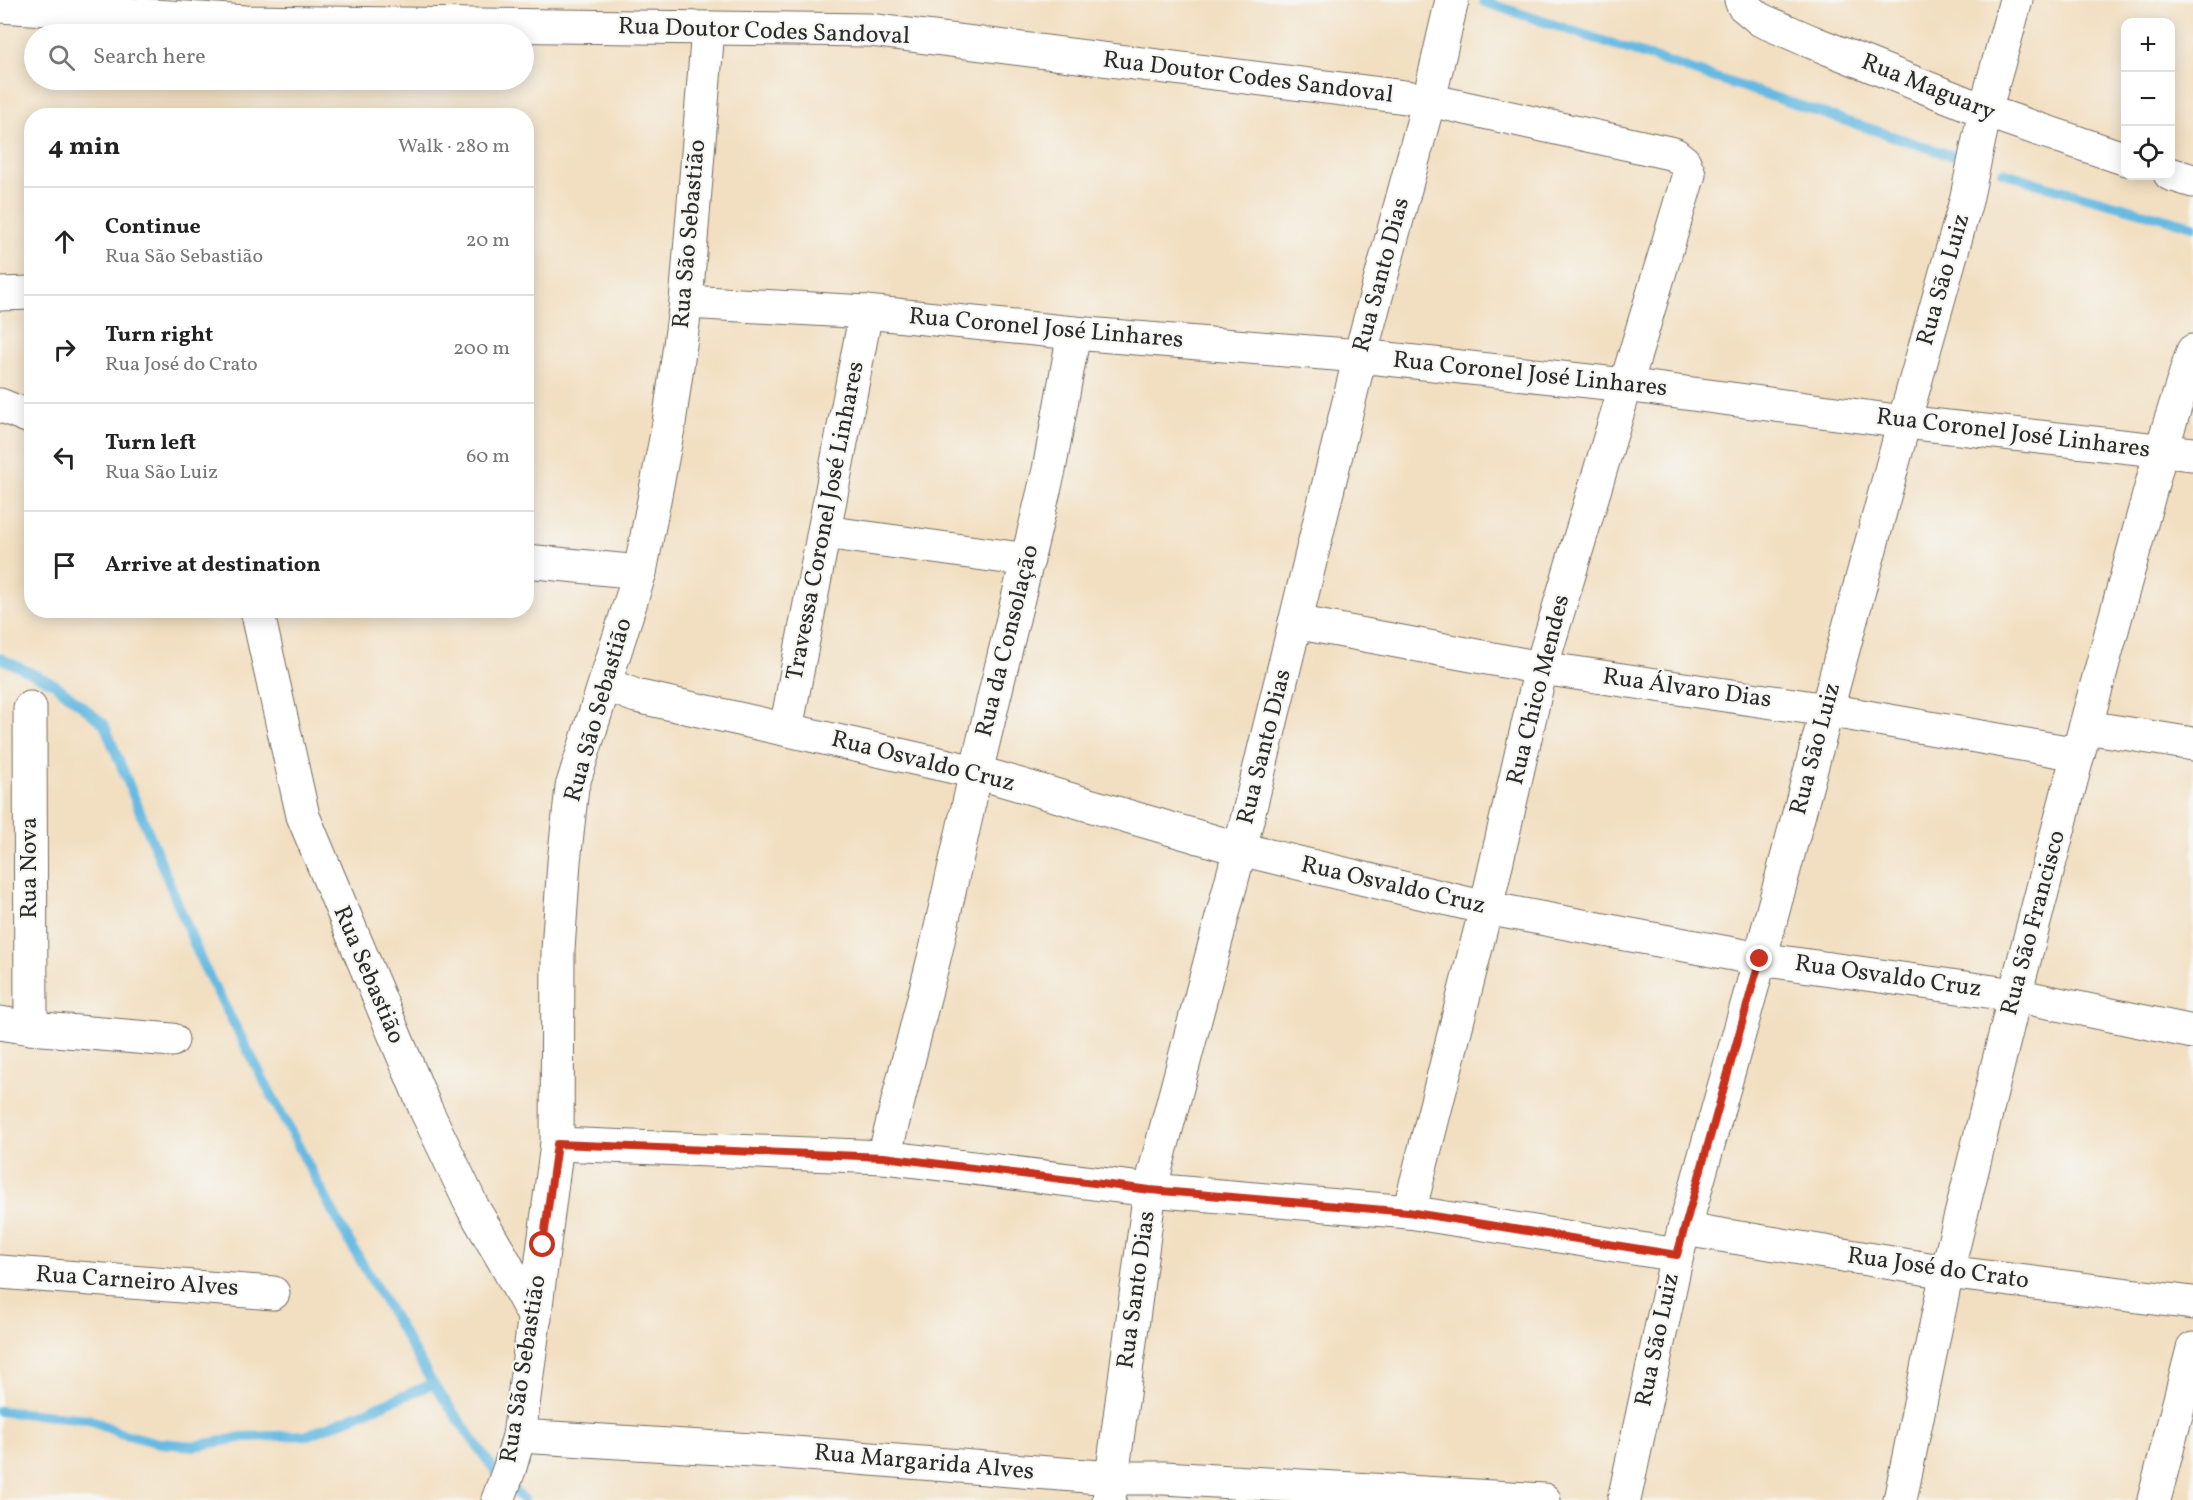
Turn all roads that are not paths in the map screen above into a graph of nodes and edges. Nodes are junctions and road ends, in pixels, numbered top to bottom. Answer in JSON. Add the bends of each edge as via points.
{"nodes":[{"id":1,"x":1452,"y":0,"type":"edge"},
{"id":2,"x":1741,"y":0,"type":"edge"},
{"id":3,"x":2016,"y":0,"type":"edge"},
{"id":4,"x":0,"y":6,"type":"edge"},
{"id":5,"x":400,"y":24,"type":"edge"},
{"id":6,"x":534,"y":26,"type":"edge"},
{"id":7,"x":708,"y":28,"type":"junction"},
{"id":8,"x":1429,"y":100,"type":"junction"},
{"id":9,"x":1986,"y":111,"type":"junction"},
{"id":10,"x":2121,"y":157,"type":"edge"},
{"id":11,"x":1689,"y":174,"type":"joint"},
{"id":12,"x":2175,"y":176,"type":"edge"},
{"id":13,"x":2193,"y":181,"type":"edge"},
{"id":14,"x":0,"y":294,"type":"edge"},
{"id":15,"x":24,"y":294,"type":"edge"},
{"id":16,"x":686,"y":302,"type":"junction"},
{"id":17,"x":866,"y":312,"type":"junction"},
{"id":18,"x":1074,"y":333,"type":"junction"},
{"id":19,"x":2193,"y":351,"type":"edge"},
{"id":20,"x":1360,"y":356,"type":"junction"},
{"id":21,"x":1625,"y":385,"type":"junction"},
{"id":22,"x":0,"y":405,"type":"edge"},
{"id":23,"x":24,"y":415,"type":"edge"},
{"id":24,"x":1904,"y":422,"type":"junction"},
{"id":25,"x":2177,"y":453,"type":"edge"},
{"id":26,"x":824,"y":532,"type":"junction"},
{"id":27,"x":1028,"y":560,"type":"junction"},
{"id":28,"x":534,"y":562,"type":"edge"},
{"id":29,"x":640,"y":572,"type":"junction"},
{"id":30,"x":259,"y":618,"type":"edge"},
{"id":31,"x":1295,"y":622,"type":"junction"},
{"id":32,"x":1541,"y":668,"type":"junction"},
{"id":33,"x":605,"y":684,"type":"junction"},
{"id":34,"x":30,"y":708,"type":"dead end"},
{"id":35,"x":1827,"y":710,"type":"junction"},
{"id":36,"x":786,"y":729,"type":"junction"},
{"id":37,"x":2082,"y":741,"type":"junction"},
{"id":38,"x":2193,"y":744,"type":"edge"},
{"id":39,"x":976,"y":772,"type":"junction"},
{"id":40,"x":1240,"y":849,"type":"junction"},
{"id":41,"x":1486,"y":908,"type":"junction"},
{"id":42,"x":1760,"y":959,"type":"junction"},
{"id":43,"x":2015,"y":995,"type":"junction"},
{"id":44,"x":15,"y":1025,"type":"edge"},
{"id":45,"x":2193,"y":1032,"type":"edge"},
{"id":46,"x":172,"y":1040,"type":"dead end"},
{"id":47,"x":557,"y":1144,"type":"junction"},
{"id":48,"x":884,"y":1157,"type":"junction"},
{"id":49,"x":1150,"y":1190,"type":"junction"},
{"id":50,"x":1408,"y":1212,"type":"junction"},
{"id":51,"x":1680,"y":1242,"type":"junction"},
{"id":52,"x":0,"y":1272,"type":"edge"},
{"id":53,"x":1947,"y":1272,"type":"junction"},
{"id":54,"x":273,"y":1293,"type":"dead end"},
{"id":55,"x":2193,"y":1303,"type":"edge"},
{"id":56,"x":534,"y":1318,"type":"junction"},
{"id":57,"x":2193,"y":1349,"type":"edge"},
{"id":58,"x":519,"y":1436,"type":"junction"},
{"id":59,"x":1110,"y":1489,"type":"edge"},
{"id":60,"x":498,"y":1500,"type":"edge"},
{"id":61,"x":1544,"y":1500,"type":"edge"},
{"id":62,"x":1624,"y":1500,"type":"edge"},
{"id":63,"x":1900,"y":1500,"type":"edge"},
{"id":64,"x":2154,"y":1500,"type":"edge"}],
"edges":[{"from":1,"to":8,"type":"street","name":"Rua Santo Dias"},
{"from":2,"to":9,"type":"street","name":"Rua Maguary","via":[[1761,20]]},
{"from":3,"to":9,"type":"street","name":"Rua São Luiz"},
{"from":4,"to":5,"type":"street","name":"Rua Doutor Codes Sandoval","via":[[246,22]]},
{"from":6,"to":7,"type":"street","name":"Rua Doutor Codes Sandoval"},
{"from":7,"to":8,"type":"street","name":"Rua Doutor Codes Sandoval","via":[[870,30]]},
{"from":7,"to":16,"type":"street","name":"Rua São Sebastião"},
{"from":8,"to":11,"type":"street","name":"Rua Doutor Codes Sandoval","via":[[1674,154],[1684,162]]},
{"from":8,"to":20,"type":"street","name":"Rua Santo Dias"},
{"from":9,"to":10,"type":"street","name":"Rua Maguary"},
{"from":9,"to":24,"type":"street","name":"Rua São Luiz","via":[[1966,201]]},
{"from":11,"to":21,"type":"street","name":"Rua Chico Mendes"},
{"from":12,"to":13,"type":"street"},
{"from":14,"to":15,"type":"street"},
{"from":16,"to":17,"type":"street","name":"Rua Coronel José Linhares"},
{"from":16,"to":29,"type":"street","name":"Rua São Sebastião","via":[[669,423]]},
{"from":17,"to":18,"type":"street","name":"Rua Coronel José Linhares"},
{"from":17,"to":26,"type":"street","name":"Travessa Coronel José Linhares"},
{"from":18,"to":20,"type":"street","name":"Rua Coronel José Linhares"},
{"from":18,"to":27,"type":"street","name":"Rua da Consolação"},
{"from":19,"to":25,"type":"street","name":"Rua São Francisco"},
{"from":20,"to":21,"type":"street","name":"Rua Coronel José Linhares"},
{"from":20,"to":31,"type":"street","name":"Rua Santo Dias"},
{"from":21,"to":24,"type":"street","name":"Rua Coronel José Linhares"},
{"from":21,"to":32,"type":"street","name":"Rua Chico Mendes"},
{"from":22,"to":23,"type":"street"},
{"from":24,"to":25,"type":"street","name":"Rua Coronel José Linhares"},
{"from":24,"to":35,"type":"street","name":"Rua São Luiz"},
{"from":25,"to":37,"type":"street","name":"Rua São Francisco"},
{"from":26,"to":27,"type":"street"},
{"from":26,"to":36,"type":"street","name":"Travessa Coronel José Linhares"},
{"from":27,"to":39,"type":"street","name":"Rua da Consolação"},
{"from":28,"to":29,"type":"street"},
{"from":29,"to":33,"type":"street","name":"Rua São Sebastião"},
{"from":30,"to":56,"type":"street","name":"Rua Sebastião","via":[[303,816],[426,1110],[473,1208]]},
{"from":31,"to":32,"type":"street","name":"Rua Álvaro Dias"},
{"from":31,"to":40,"type":"street","name":"Rua Santo Dias"},
{"from":32,"to":35,"type":"street","name":"Rua Álvaro Dias"},
{"from":32,"to":41,"type":"street","name":"Rua Chico Mendes"},
{"from":33,"to":36,"type":"street","name":"Rua Osvaldo Cruz","via":[[636,696]]},
{"from":33,"to":47,"type":"street","name":"Rua São Sebastião","via":[[572,787],[564,862],[558,950]]},
{"from":34,"to":44,"type":"street","name":"Rua Nova"},
{"from":35,"to":37,"type":"street","name":"Rua Álvaro Dias"},
{"from":35,"to":42,"type":"street","name":"Rua São Luiz"},
{"from":36,"to":39,"type":"street","name":"Rua Osvaldo Cruz"},
{"from":37,"to":38,"type":"street","name":"Rua Álvaro Dias"},
{"from":37,"to":43,"type":"street","name":"Rua São Francisco"},
{"from":39,"to":40,"type":"street","name":"Rua Osvaldo Cruz"},
{"from":39,"to":48,"type":"street","name":"Rua da Consolação"},
{"from":40,"to":41,"type":"street","name":"Rua Osvaldo Cruz"},
{"from":40,"to":49,"type":"street","name":"Rua Santo Dias"},
{"from":41,"to":42,"type":"street","name":"Rua Osvaldo Cruz"},
{"from":41,"to":50,"type":"street","name":"Rua Chico Mendes"},
{"from":42,"to":43,"type":"street","name":"Rua Osvaldo Cruz"},
{"from":42,"to":51,"type":"street","name":"Rua São Luiz"},
{"from":43,"to":45,"type":"street","name":"Rua Osvaldo Cruz"},
{"from":43,"to":53,"type":"street","name":"Rua São Francisco"},
{"from":44,"to":46,"type":"street"},
{"from":47,"to":48,"type":"street","name":"Rua José do Crato"},
{"from":47,"to":56,"type":"street","name":"Rua São Sebastião"},
{"from":48,"to":49,"type":"street","name":"Rua José do Crato"},
{"from":49,"to":50,"type":"street","name":"Rua José do Crato"},
{"from":49,"to":59,"type":"street","name":"Rua Santo Dias"},
{"from":50,"to":51,"type":"street","name":"Rua José do Crato"},
{"from":51,"to":53,"type":"street","name":"Rua José do Crato"},
{"from":51,"to":62,"type":"street","name":"Rua São Luiz"},
{"from":52,"to":54,"type":"street","name":"Rua Carneiro Alves"},
{"from":53,"to":55,"type":"street","name":"Rua José do Crato"},
{"from":53,"to":63,"type":"street","name":"Rua São Francisco"},
{"from":56,"to":58,"type":"street","name":"Rua São Sebastião"},
{"from":57,"to":64,"type":"street"},
{"from":58,"to":59,"type":"street","name":"Rua Margarida Alves","via":[[769,1451]]},
{"from":58,"to":60,"type":"street","name":"Rua São Sebastião"},
{"from":59,"to":61,"type":"street","name":"Rua Margarida Alves","via":[[1164,1478]]}]}
